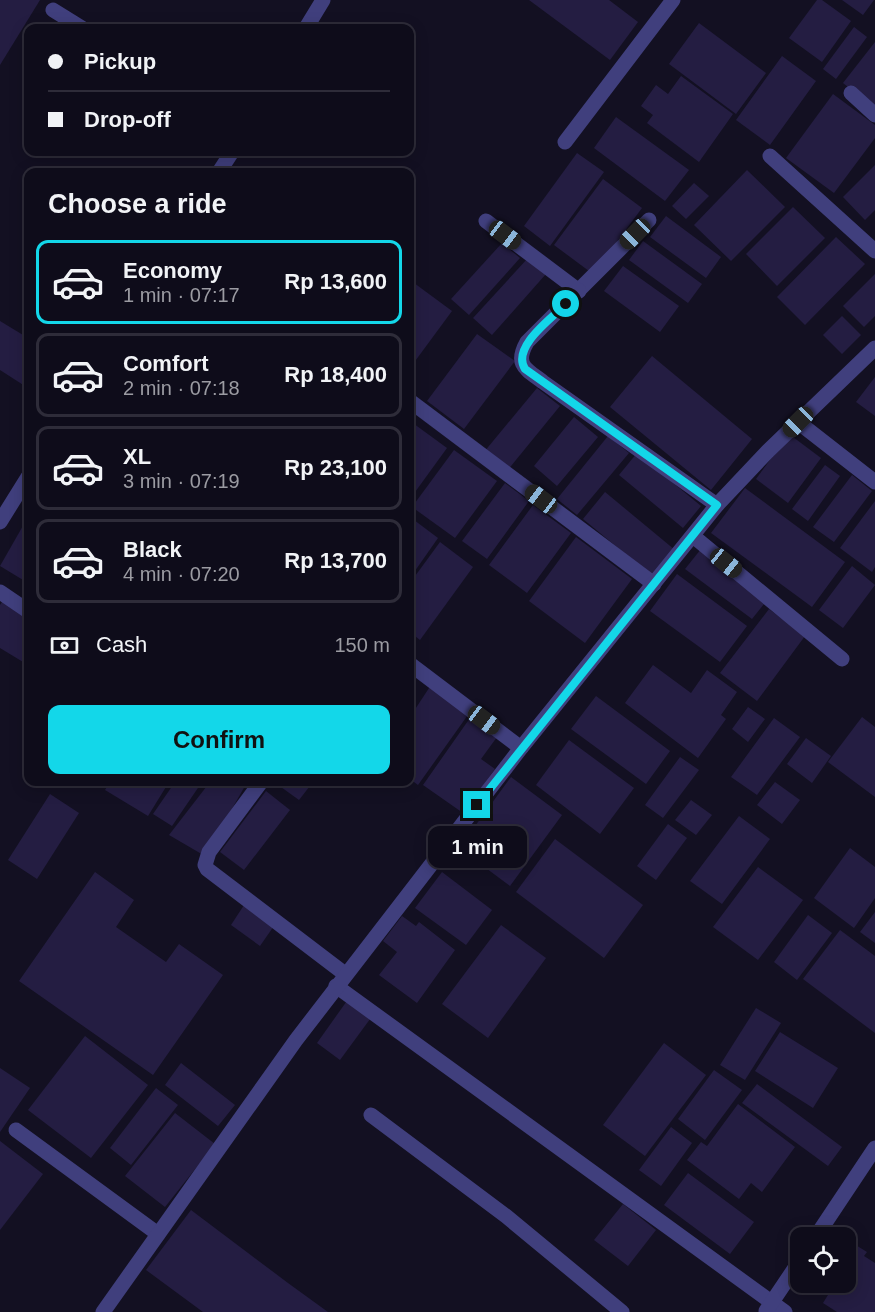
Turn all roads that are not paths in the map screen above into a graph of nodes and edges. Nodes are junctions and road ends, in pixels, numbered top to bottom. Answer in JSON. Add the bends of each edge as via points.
{"nodes":[{"id":1,"x":323,"y":0,"type":"edge"},
{"id":2,"x":673,"y":0,"type":"edge"},
{"id":3,"x":53,"y":10,"type":"dead end"},
{"id":4,"x":76,"y":24,"type":"edge"},
{"id":5,"x":308,"y":24,"type":"edge"},
{"id":6,"x":851,"y":93,"type":"dead end"},
{"id":7,"x":875,"y":115,"type":"edge"},
{"id":8,"x":565,"y":142,"type":"dead end"},
{"id":9,"x":770,"y":156,"type":"dead end"},
{"id":10,"x":649,"y":220,"type":"dead end"},
{"id":11,"x":486,"y":221,"type":"dead end"},
{"id":12,"x":875,"y":251,"type":"edge"},
{"id":13,"x":579,"y":291,"type":"junction"},
{"id":14,"x":875,"y":348,"type":"edge"},
{"id":15,"x":414,"y":404,"type":"edge"},
{"id":16,"x":798,"y":422,"type":"junction"},
{"id":17,"x":875,"y":482,"type":"edge"},
{"id":18,"x":24,"y":483,"type":"edge"},
{"id":19,"x":717,"y":505,"type":"junction"},
{"id":20,"x":0,"y":522,"type":"edge"},
{"id":21,"x":693,"y":536,"type":"junction"},
{"id":22,"x":654,"y":584,"type":"junction"},
{"id":23,"x":0,"y":592,"type":"edge"},
{"id":24,"x":24,"y":608,"type":"edge"},
{"id":25,"x":842,"y":659,"type":"dead end"},
{"id":26,"x":414,"y":666,"type":"edge"},
{"id":27,"x":521,"y":748,"type":"junction"},
{"id":28,"x":258,"y":786,"type":"edge"},
{"id":29,"x":341,"y":980,"type":"junction"},
{"id":30,"x":371,"y":1115,"type":"dead end"},
{"id":31,"x":16,"y":1130,"type":"dead end"},
{"id":32,"x":875,"y":1148,"type":"edge"},
{"id":33,"x":822,"y":1227,"type":"edge"},
{"id":34,"x":158,"y":1234,"type":"junction"},
{"id":35,"x":790,"y":1275,"type":"edge"},
{"id":36,"x":768,"y":1308,"type":"edge"},
{"id":37,"x":103,"y":1312,"type":"edge"},
{"id":38,"x":622,"y":1312,"type":"edge"},
{"id":39,"x":785,"y":1312,"type":"edge"}],
"edges":[{"from":1,"to":5,"type":"street"},
{"from":2,"to":8,"type":"street"},
{"from":3,"to":4,"type":"street"},
{"from":6,"to":7,"type":"street"},
{"from":9,"to":12,"type":"street"},
{"from":10,"to":13,"type":"street"},
{"from":11,"to":13,"type":"street"},
{"from":13,"to":19,"type":"street","via":[[527,342],[521,356],[525,369]]},
{"from":14,"to":16,"type":"street"},
{"from":15,"to":22,"type":"street"},
{"from":16,"to":17,"type":"street"},
{"from":16,"to":19,"type":"street"},
{"from":18,"to":20,"type":"street"},
{"from":19,"to":21,"type":"street"},
{"from":21,"to":22,"type":"street"},
{"from":21,"to":25,"type":"street"},
{"from":22,"to":27,"type":"street"},
{"from":23,"to":24,"type":"street"},
{"from":26,"to":27,"type":"street"},
{"from":27,"to":29,"type":"street"},
{"from":28,"to":29,"type":"street","via":[[209,852],[205,865]]},
{"from":29,"to":34,"type":"street"},
{"from":29,"to":36,"type":"street"},
{"from":30,"to":38,"type":"street","via":[[506,1216]]},
{"from":31,"to":34,"type":"street"},
{"from":32,"to":33,"type":"street"},
{"from":34,"to":37,"type":"street"},
{"from":35,"to":36,"type":"street"},
{"from":36,"to":39,"type":"street"}]}
